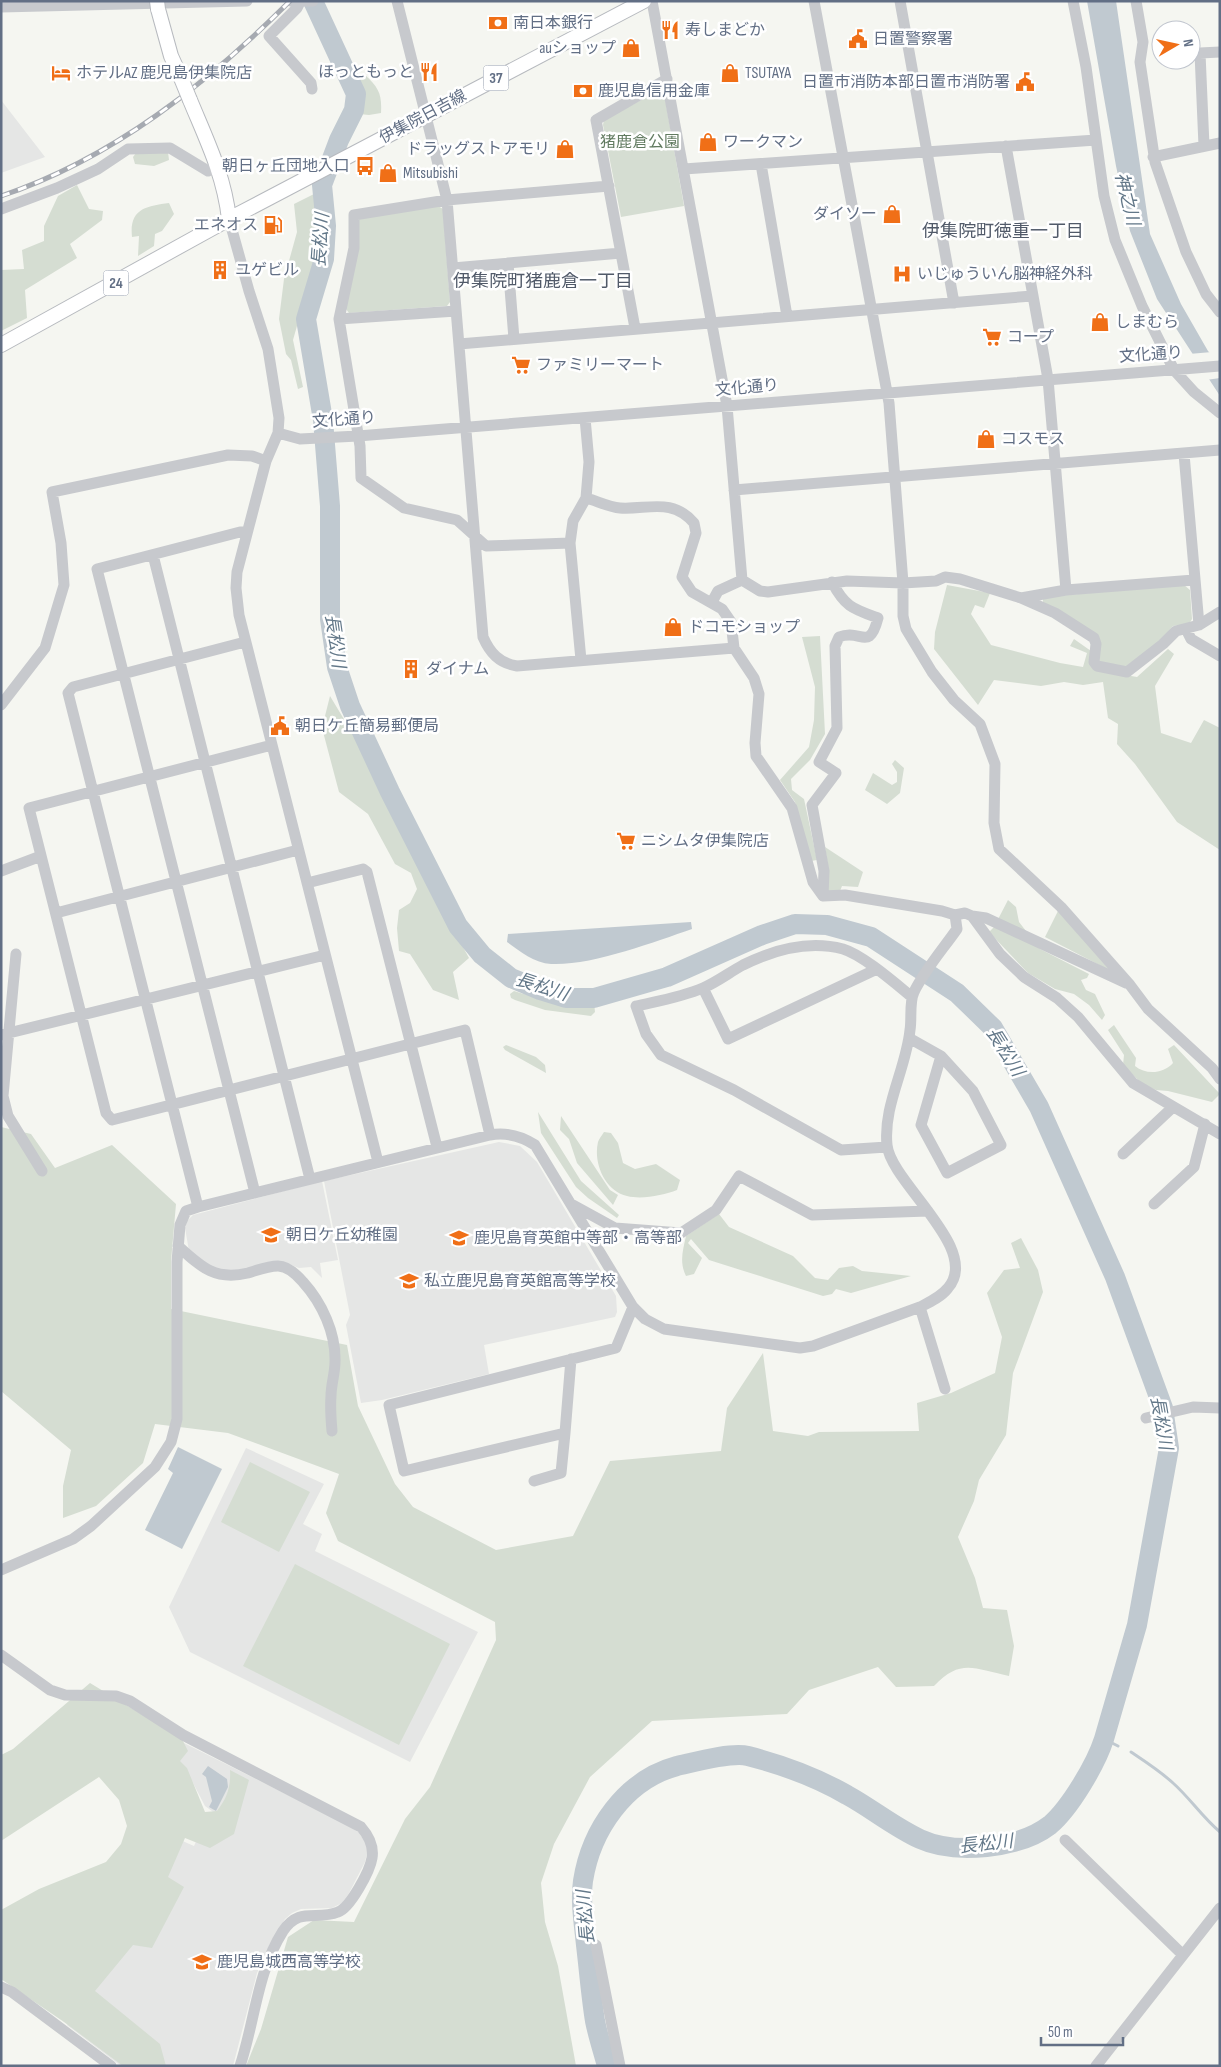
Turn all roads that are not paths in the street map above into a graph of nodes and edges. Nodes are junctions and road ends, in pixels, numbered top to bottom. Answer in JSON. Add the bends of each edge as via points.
{"nodes":[{"id":1,"x":248,"y":1,"type":"edge"},
{"id":2,"x":291,"y":1,"type":"edge"},
{"id":3,"x":313,"y":1,"type":"edge"},
{"id":4,"x":397,"y":1,"type":"edge"},
{"id":5,"x":644,"y":1,"type":"edge"},
{"id":6,"x":652,"y":1,"type":"edge"},
{"id":7,"x":814,"y":1,"type":"edge"},
{"id":8,"x":900,"y":1,"type":"edge"},
{"id":9,"x":1073,"y":1,"type":"edge"},
{"id":10,"x":1136,"y":1,"type":"edge"},
{"id":11,"x":302,"y":2,"type":"edge"},
{"id":12,"x":77,"y":4,"type":"edge"},
{"id":13,"x":158,"y":5,"type":"edge"},
{"id":14,"x":1,"y":7,"type":"edge"},
{"id":15,"x":1220,"y":52,"type":"edge"},
{"id":16,"x":667,"y":79,"type":"junction"},
{"id":17,"x":312,"y":89,"type":"dead end"},
{"id":18,"x":425,"y":115,"type":"junction"},
{"id":19,"x":1096,"y":140,"type":"junction"},
{"id":20,"x":1220,"y":143,"type":"edge"},
{"id":21,"x":1006,"y":146,"type":"junction"},
{"id":22,"x":1204,"y":146,"type":"junction"},
{"id":23,"x":926,"y":151,"type":"junction"},
{"id":24,"x":844,"y":157,"type":"junction"},
{"id":25,"x":1153,"y":157,"type":"junction"},
{"id":26,"x":761,"y":164,"type":"junction"},
{"id":27,"x":218,"y":166,"type":"junction"},
{"id":28,"x":684,"y":169,"type":"junction"},
{"id":29,"x":609,"y":186,"type":"junction"},
{"id":30,"x":447,"y":200,"type":"junction"},
{"id":31,"x":1,"y":209,"type":"edge"},
{"id":32,"x":229,"y":219,"type":"junction"},
{"id":33,"x":621,"y":253,"type":"junction"},
{"id":34,"x":508,"y":263,"type":"junction"},
{"id":35,"x":453,"y":268,"type":"junction"},
{"id":36,"x":1032,"y":296,"type":"junction"},
{"id":37,"x":954,"y":303,"type":"junction"},
{"id":38,"x":871,"y":310,"type":"junction"},
{"id":39,"x":456,"y":311,"type":"junction"},
{"id":40,"x":1220,"y":312,"type":"edge"},
{"id":41,"x":787,"y":316,"type":"junction"},
{"id":42,"x":339,"y":319,"type":"junction"},
{"id":43,"x":713,"y":322,"type":"junction"},
{"id":44,"x":634,"y":328,"type":"junction"},
{"id":45,"x":514,"y":339,"type":"junction"},
{"id":46,"x":459,"y":344,"type":"junction"},
{"id":47,"x":1,"y":345,"type":"edge"},
{"id":48,"x":1220,"y":366,"type":"edge"},
{"id":49,"x":1174,"y":370,"type":"junction"},
{"id":50,"x":1048,"y":379,"type":"junction"},
{"id":51,"x":888,"y":392,"type":"junction"},
{"id":52,"x":727,"y":406,"type":"junction"},
{"id":53,"x":1220,"y":413,"type":"edge"},
{"id":54,"x":585,"y":418,"type":"junction"},
{"id":55,"x":466,"y":428,"type":"junction"},
{"id":56,"x":278,"y":434,"type":"junction"},
{"id":57,"x":356,"y":436,"type":"junction"},
{"id":58,"x":1220,"y":450,"type":"edge"},
{"id":59,"x":1184,"y":454,"type":"junction"},
{"id":60,"x":266,"y":461,"type":"junction"},
{"id":61,"x":1056,"y":463,"type":"junction"},
{"id":62,"x":895,"y":476,"type":"junction"},
{"id":63,"x":734,"y":490,"type":"junction"},
{"id":64,"x":586,"y":498,"type":"junction"},
{"id":65,"x":247,"y":532,"type":"junction"},
{"id":66,"x":474,"y":534,"type":"junction"},
{"id":67,"x":570,"y":543,"type":"junction"},
{"id":68,"x":153,"y":555,"type":"junction"},
{"id":69,"x":742,"y":580,"type":"junction"},
{"id":70,"x":1194,"y":580,"type":"junction"},
{"id":71,"x":832,"y":582,"type":"junction"},
{"id":72,"x":903,"y":583,"type":"junction"},
{"id":73,"x":1066,"y":590,"type":"junction"},
{"id":74,"x":1021,"y":598,"type":"junction"},
{"id":75,"x":712,"y":602,"type":"junction"},
{"id":76,"x":1220,"y":612,"type":"edge"},
{"id":77,"x":1199,"y":625,"type":"junction"},
{"id":78,"x":1186,"y":629,"type":"junction"},
{"id":79,"x":245,"y":642,"type":"junction"},
{"id":80,"x":734,"y":648,"type":"junction"},
{"id":81,"x":1220,"y":656,"type":"edge"},
{"id":82,"x":178,"y":659,"type":"junction"},
{"id":83,"x":581,"y":660,"type":"junction"},
{"id":84,"x":123,"y":674,"type":"junction"},
{"id":85,"x":1,"y":706,"type":"edge"},
{"id":86,"x":272,"y":745,"type":"junction"},
{"id":87,"x":204,"y":763,"type":"junction"},
{"id":88,"x":149,"y":777,"type":"junction"},
{"id":89,"x":93,"y":792,"type":"junction"},
{"id":90,"x":298,"y":850,"type":"junction"},
{"id":91,"x":42,"y":856,"type":"junction"},
{"id":92,"x":231,"y":867,"type":"junction"},
{"id":93,"x":1,"y":870,"type":"edge"},
{"id":94,"x":176,"y":882,"type":"junction"},
{"id":95,"x":307,"y":883,"type":"junction"},
{"id":96,"x":119,"y":896,"type":"junction"},
{"id":97,"x":823,"y":896,"type":"junction"},
{"id":98,"x":56,"y":913,"type":"junction"},
{"id":99,"x":955,"y":916,"type":"junction"},
{"id":100,"x":972,"y":916,"type":"junction"},
{"id":101,"x":16,"y":954,"type":"dead end"},
{"id":102,"x":325,"y":955,"type":"junction"},
{"id":103,"x":877,"y":969,"type":"junction"},
{"id":104,"x":257,"y":972,"type":"junction"},
{"id":105,"x":203,"y":985,"type":"junction"},
{"id":106,"x":1130,"y":985,"type":"junction"},
{"id":107,"x":703,"y":988,"type":"junction"},
{"id":108,"x":913,"y":994,"type":"junction"},
{"id":109,"x":146,"y":999,"type":"junction"},
{"id":110,"x":82,"y":1015,"type":"junction"},
{"id":111,"x":5,"y":1034,"type":"edge"},
{"id":112,"x":909,"y":1038,"type":"junction"},
{"id":113,"x":410,"y":1044,"type":"junction"},
{"id":114,"x":941,"y":1056,"type":"junction"},
{"id":115,"x":351,"y":1058,"type":"junction"},
{"id":116,"x":1216,"y":1069,"type":"edge"},
{"id":117,"x":284,"y":1076,"type":"junction"},
{"id":118,"x":1220,"y":1078,"type":"edge"},
{"id":119,"x":229,"y":1090,"type":"junction"},
{"id":120,"x":172,"y":1105,"type":"junction"},
{"id":121,"x":1173,"y":1108,"type":"junction"},
{"id":122,"x":1205,"y":1124,"type":"junction"},
{"id":123,"x":490,"y":1134,"type":"junction"},
{"id":124,"x":1220,"y":1134,"type":"edge"},
{"id":125,"x":887,"y":1147,"type":"junction"},
{"id":126,"x":437,"y":1148,"type":"junction"},
{"id":127,"x":1123,"y":1154,"type":"dead end"},
{"id":128,"x":378,"y":1162,"type":"junction"},
{"id":129,"x":42,"y":1171,"type":"dead end"},
{"id":130,"x":310,"y":1179,"type":"junction"},
{"id":131,"x":255,"y":1193,"type":"junction"},
{"id":132,"x":571,"y":1204,"type":"junction"},
{"id":133,"x":1154,"y":1204,"type":"dead end"},
{"id":134,"x":198,"y":1207,"type":"junction"},
{"id":135,"x":928,"y":1211,"type":"junction"},
{"id":136,"x":178,"y":1246,"type":"junction"},
{"id":137,"x":920,"y":1307,"type":"junction"},
{"id":138,"x":633,"y":1308,"type":"junction"},
{"id":139,"x":572,"y":1360,"type":"junction"},
{"id":140,"x":945,"y":1389,"type":"dead end"},
{"id":141,"x":1220,"y":1408,"type":"edge"},
{"id":142,"x":1150,"y":1417,"type":"dead end"},
{"id":143,"x":332,"y":1431,"type":"dead end"},
{"id":144,"x":566,"y":1433,"type":"junction"},
{"id":145,"x":534,"y":1481,"type":"dead end"},
{"id":146,"x":1,"y":1570,"type":"edge"},
{"id":147,"x":1,"y":1655,"type":"edge"},
{"id":148,"x":1065,"y":1840,"type":"dead end"},
{"id":149,"x":1220,"y":1908,"type":"edge"},
{"id":150,"x":596,"y":1945,"type":"dead end"},
{"id":151,"x":1183,"y":1955,"type":"junction"},
{"id":152,"x":1,"y":1987,"type":"edge"},
{"id":153,"x":112,"y":2066,"type":"edge"},
{"id":154,"x":240,"y":2066,"type":"edge"},
{"id":155,"x":620,"y":2066,"type":"edge"},
{"id":156,"x":1096,"y":2066,"type":"edge"}],
"edges":[{"from":1,"to":12,"type":"street"},
{"from":2,"to":11,"type":"street"},
{"from":3,"to":11,"type":"street"},
{"from":4,"to":18,"type":"street"},
{"from":5,"to":18,"type":"main road","name":"伊集院日吉線","number":"37"},
{"from":6,"to":16,"type":"street"},
{"from":7,"to":24,"type":"street"},
{"from":8,"to":23,"type":"street"},
{"from":9,"to":19,"type":"street"},
{"from":10,"to":25,"type":"street","via":[[1143,42],[1140,62]]},
{"from":11,"to":17,"type":"street","via":[[269,36],[311,83]]},
{"from":12,"to":14,"type":"street"},
{"from":13,"to":27,"type":"main road","bridge":true,"via":[[171,56]]},
{"from":15,"to":22,"type":"street","via":[[1200,53]]},
{"from":16,"to":28,"type":"street"},
{"from":16,"to":29,"type":"street","via":[[596,120]]},
{"from":18,"to":30,"type":"street"},
{"from":18,"to":32,"type":"main road","name":"伊集院日吉線","number":"37"},
{"from":19,"to":21,"type":"street"},
{"from":19,"to":49,"type":"street","via":[[1104,196],[1115,240],[1142,306]]},
{"from":20,"to":22,"type":"street"},
{"from":21,"to":23,"type":"street"},
{"from":21,"to":36,"type":"street"},
{"from":22,"to":25,"type":"street"},
{"from":23,"to":24,"type":"street"},
{"from":23,"to":37,"type":"street"},
{"from":24,"to":26,"type":"street"},
{"from":24,"to":38,"type":"street"},
{"from":25,"to":40,"type":"street","via":[[1186,252],[1206,294]]},
{"from":26,"to":28,"type":"street"},
{"from":26,"to":41,"type":"street"},
{"from":27,"to":31,"type":"street","via":[[208,171],[170,148],[128,149],[98,169]]},
{"from":27,"to":32,"type":"main road"},
{"from":28,"to":43,"type":"street"},
{"from":29,"to":30,"type":"street"},
{"from":29,"to":33,"type":"street"},
{"from":30,"to":35,"type":"street"},
{"from":30,"to":42,"type":"street","via":[[354,215],[354,248]]},
{"from":32,"to":47,"type":"main road","number":"24"},
{"from":32,"to":56,"type":"street","via":[[268,349],[278,399]]},
{"from":33,"to":34,"type":"street"},
{"from":33,"to":44,"type":"street"},
{"from":34,"to":35,"type":"street"},
{"from":34,"to":45,"type":"street"},
{"from":35,"to":39,"type":"street"},
{"from":36,"to":37,"type":"street"},
{"from":36,"to":50,"type":"street"},
{"from":37,"to":38,"type":"street"},
{"from":38,"to":41,"type":"street"},
{"from":38,"to":51,"type":"street"},
{"from":39,"to":42,"type":"street"},
{"from":39,"to":46,"type":"street"},
{"from":41,"to":43,"type":"street"},
{"from":42,"to":57,"type":"street"},
{"from":43,"to":44,"type":"street"},
{"from":43,"to":52,"type":"street"},
{"from":44,"to":45,"type":"street"},
{"from":45,"to":46,"type":"street"},
{"from":46,"to":55,"type":"street"},
{"from":48,"to":49,"type":"street","name":"文化通り"},
{"from":49,"to":50,"type":"street","name":"文化通り"},
{"from":49,"to":53,"type":"street"},
{"from":50,"to":51,"type":"street","name":"文化通り"},
{"from":50,"to":61,"type":"street"},
{"from":51,"to":52,"type":"street","name":"文化通り"},
{"from":51,"to":62,"type":"street"},
{"from":52,"to":54,"type":"street","name":"文化通り"},
{"from":52,"to":63,"type":"street"},
{"from":54,"to":55,"type":"street","name":"文化通り"},
{"from":54,"to":64,"type":"street"},
{"from":55,"to":57,"type":"street","name":"文化通り"},
{"from":55,"to":66,"type":"street"},
{"from":56,"to":57,"type":"street","name":"文化通り","via":[[300,439]]},
{"from":56,"to":60,"type":"street"},
{"from":57,"to":66,"type":"street","via":[[362,464],[361,478],[404,508],[457,520]]},
{"from":58,"to":59,"type":"street"},
{"from":59,"to":61,"type":"street"},
{"from":59,"to":70,"type":"street"},
{"from":60,"to":65,"type":"street"},
{"from":60,"to":85,"type":"street","via":[[252,456],[228,455],[52,492],[64,584],[46,648]]},
{"from":61,"to":62,"type":"street"},
{"from":61,"to":73,"type":"street"},
{"from":62,"to":63,"type":"street"},
{"from":62,"to":72,"type":"street"},
{"from":63,"to":69,"type":"street"},
{"from":64,"to":67,"type":"street","via":[[573,521]]},
{"from":64,"to":75,"type":"street","via":[[618,508],[660,506],[690,518],[696,533],[682,578],[692,592]]},
{"from":65,"to":68,"type":"street"},
{"from":65,"to":79,"type":"street","via":[[236,588]]},
{"from":66,"to":67,"type":"street","via":[[486,546]]},
{"from":66,"to":83,"type":"street","via":[[483,637],[488,649],[498,660],[516,666]]},
{"from":67,"to":83,"type":"street"},
{"from":68,"to":82,"type":"street"},
{"from":68,"to":84,"type":"street","via":[[97,570]]},
{"from":69,"to":71,"type":"street","via":[[768,592]]},
{"from":69,"to":75,"type":"street","via":[[718,591]]},
{"from":70,"to":73,"type":"street"},
{"from":70,"to":77,"type":"street"},
{"from":71,"to":72,"type":"street"},
{"from":71,"to":97,"type":"street","via":[[841,599],[856,610],[878,618],[870,636],[845,635],[839,637],[835,646],[837,728],[819,762],[836,773],[812,805],[824,871]]},
{"from":72,"to":74,"type":"street","via":[[946,577]]},
{"from":72,"to":106,"type":"street","via":[[906,629],[932,672],[954,700],[980,724],[995,764],[994,823],[999,849],[1061,907]]},
{"from":73,"to":74,"type":"street"},
{"from":74,"to":78,"type":"street","via":[[1055,613],[1094,638],[1094,662],[1097,666],[1128,672],[1176,631]]},
{"from":75,"to":80,"type":"street","via":[[727,613]]},
{"from":76,"to":77,"type":"street"},
{"from":77,"to":78,"type":"street"},
{"from":78,"to":81,"type":"street","via":[[1191,639]]},
{"from":79,"to":82,"type":"street"},
{"from":79,"to":86,"type":"street"},
{"from":80,"to":83,"type":"street"},
{"from":80,"to":97,"type":"street","via":[[754,678],[759,694],[756,756],[792,808],[813,882]]},
{"from":82,"to":84,"type":"street"},
{"from":82,"to":87,"type":"street"},
{"from":84,"to":88,"type":"street"},
{"from":84,"to":89,"type":"street","via":[[73,686],[68,693]]},
{"from":86,"to":87,"type":"street"},
{"from":86,"to":90,"type":"street"},
{"from":87,"to":88,"type":"street"},
{"from":87,"to":92,"type":"street"},
{"from":88,"to":89,"type":"street"},
{"from":88,"to":94,"type":"street"},
{"from":89,"to":91,"type":"street","via":[[29,808]]},
{"from":89,"to":96,"type":"street"},
{"from":90,"to":92,"type":"street"},
{"from":90,"to":95,"type":"street"},
{"from":91,"to":93,"type":"street"},
{"from":91,"to":98,"type":"street"},
{"from":92,"to":94,"type":"street"},
{"from":92,"to":104,"type":"street"},
{"from":94,"to":96,"type":"street"},
{"from":94,"to":105,"type":"street"},
{"from":95,"to":102,"type":"street"},
{"from":95,"to":113,"type":"street","via":[[363,869],[367,872]]},
{"from":96,"to":98,"type":"street"},
{"from":96,"to":109,"type":"street"},
{"from":97,"to":99,"type":"street","via":[[845,895]]},
{"from":98,"to":110,"type":"street"},
{"from":99,"to":100,"type":"street","via":[[965,913]]},
{"from":99,"to":108,"type":"street","via":[[957,929]]},
{"from":100,"to":106,"type":"street","via":[[986,918]]},
{"from":100,"to":121,"type":"street","via":[[1000,954],[1024,977],[1057,998],[1078,1017],[1133,1083]]},
{"from":101,"to":111,"type":"street"},
{"from":102,"to":104,"type":"street"},
{"from":102,"to":115,"type":"street"},
{"from":103,"to":107,"type":"street","via":[[844,949],[801,946],[771,953]]},
{"from":103,"to":107,"type":"street","via":[[728,1039]]},
{"from":103,"to":108,"type":"street"},
{"from":104,"to":105,"type":"street"},
{"from":104,"to":117,"type":"street"},
{"from":105,"to":109,"type":"street"},
{"from":105,"to":119,"type":"street"},
{"from":106,"to":116,"type":"street","via":[[1148,1009]]},
{"from":107,"to":125,"type":"street","via":[[636,1006],[646,1034],[661,1055],[734,1090],[842,1150]]},
{"from":108,"to":112,"type":"street"},
{"from":109,"to":110,"type":"street"},
{"from":109,"to":120,"type":"street"},
{"from":110,"to":111,"type":"street"},
{"from":110,"to":120,"type":"street","via":[[106,1113],[112,1120]]},
{"from":111,"to":129,"type":"street","via":[[3,1096],[8,1116]]},
{"from":112,"to":114,"type":"street"},
{"from":112,"to":125,"type":"street","via":[[887,1121]]},
{"from":113,"to":115,"type":"street"},
{"from":113,"to":123,"type":"street","via":[[465,1030]]},
{"from":113,"to":126,"type":"street"},
{"from":114,"to":114,"type":"street","via":[[973,1092],[1001,1145],[948,1174],[921,1125]]},
{"from":115,"to":117,"type":"street"},
{"from":115,"to":128,"type":"street"},
{"from":116,"to":118,"type":"street"},
{"from":117,"to":119,"type":"street"},
{"from":117,"to":130,"type":"street"},
{"from":119,"to":120,"type":"street"},
{"from":119,"to":131,"type":"street"},
{"from":120,"to":134,"type":"street"},
{"from":121,"to":122,"type":"street"},
{"from":121,"to":127,"type":"street"},
{"from":122,"to":124,"type":"street"},
{"from":122,"to":133,"type":"street","via":[[1194,1167]]},
{"from":123,"to":126,"type":"street"},
{"from":123,"to":132,"type":"street","via":[[524,1138],[535,1145]]},
{"from":125,"to":135,"type":"street","via":[[898,1169]]},
{"from":126,"to":128,"type":"street"},
{"from":128,"to":130,"type":"street"},
{"from":130,"to":131,"type":"street"},
{"from":131,"to":134,"type":"street"},
{"from":132,"to":135,"type":"street","via":[[614,1228],[681,1233],[716,1210],[739,1176],[812,1215]]},
{"from":132,"to":138,"type":"street"},
{"from":134,"to":136,"type":"street","via":[[186,1211],[180,1225]]},
{"from":135,"to":137,"type":"street","via":[[948,1240],[953,1252],[955,1275],[950,1287]]},
{"from":136,"to":143,"type":"street","via":[[205,1270],[222,1276],[283,1266],[309,1289],[328,1323],[333,1343]]},
{"from":136,"to":146,"type":"street","via":[[177,1419],[165,1454],[85,1531]]},
{"from":137,"to":138,"type":"street","via":[[800,1348],[664,1329]]},
{"from":137,"to":140,"type":"street"},
{"from":138,"to":139,"type":"street","via":[[616,1348]]},
{"from":139,"to":144,"type":"street"},
{"from":139,"to":144,"type":"street","via":[[389,1405],[404,1471]]},
{"from":141,"to":142,"type":"street","via":[[1188,1408]]},
{"from":144,"to":145,"type":"street","via":[[561,1473]]},
{"from":147,"to":154,"type":"street","via":[[50,1690],[65,1695],[116,1696],[130,1701],[183,1735],[361,1827],[370,1840],[372,1858],[350,1903],[337,1913],[303,1915],[282,1932],[266,1964]]},
{"from":148,"to":151,"type":"street"},
{"from":149,"to":151,"type":"street"},
{"from":150,"to":155,"type":"street"},
{"from":151,"to":156,"type":"street"},
{"from":152,"to":153,"type":"street"}]}
